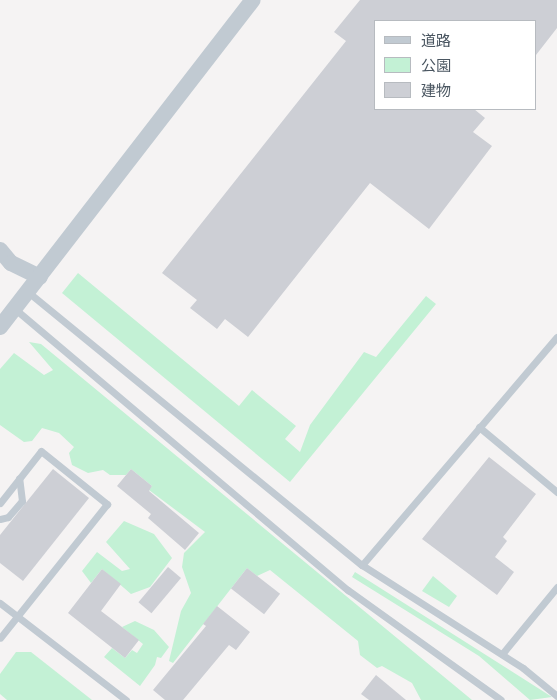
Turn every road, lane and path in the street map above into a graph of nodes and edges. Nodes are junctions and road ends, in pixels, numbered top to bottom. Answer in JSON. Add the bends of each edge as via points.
{"nodes":[{"id":1,"x":253,"y":0,"type":"edge"},
{"id":2,"x":0,"y":250,"type":"edge"},
{"id":3,"x":40,"y":277,"type":"junction"},
{"id":4,"x":28,"y":292,"type":"junction"},
{"id":5,"x":15,"y":308,"type":"junction"},
{"id":6,"x":0,"y":326,"type":"edge"},
{"id":7,"x":557,"y":336,"type":"edge"},
{"id":8,"x":479,"y":428,"type":"junction"},
{"id":9,"x":19,"y":478,"type":"junction"},
{"id":10,"x":557,"y":492,"type":"edge"},
{"id":11,"x":0,"y":502,"type":"edge"},
{"id":12,"x":0,"y":519,"type":"edge"},
{"id":13,"x":362,"y":565,"type":"junction"},
{"id":14,"x":557,"y":587,"type":"edge"},
{"id":15,"x":0,"y":603,"type":"edge"},
{"id":16,"x":17,"y":616,"type":"junction"},
{"id":17,"x":0,"y":638,"type":"edge"},
{"id":18,"x":502,"y":654,"type":"junction"},
{"id":19,"x":557,"y":696,"type":"edge"},
{"id":20,"x":126,"y":700,"type":"edge"},
{"id":21,"x":501,"y":700,"type":"edge"}],
"edges":[{"from":1,"to":3,"type":"street"},
{"from":2,"to":3,"type":"street","via":[[11,262]]},
{"from":3,"to":4,"type":"street"},
{"from":4,"to":5,"type":"street"},
{"from":4,"to":13,"type":"lane"},
{"from":5,"to":6,"type":"street"},
{"from":5,"to":21,"type":"lane","via":[[348,590]]},
{"from":7,"to":8,"type":"lane"},
{"from":8,"to":10,"type":"lane"},
{"from":8,"to":13,"type":"lane"},
{"from":9,"to":11,"type":"lane"},
{"from":9,"to":12,"type":"lane","via":[[22,501],[8,517]]},
{"from":9,"to":16,"type":"lane","via":[[41,451],[107,504]]},
{"from":13,"to":18,"type":"lane"},
{"from":14,"to":18,"type":"lane"},
{"from":15,"to":16,"type":"lane"},
{"from":16,"to":17,"type":"lane"},
{"from":16,"to":20,"type":"lane"},
{"from":18,"to":19,"type":"lane"}]}
